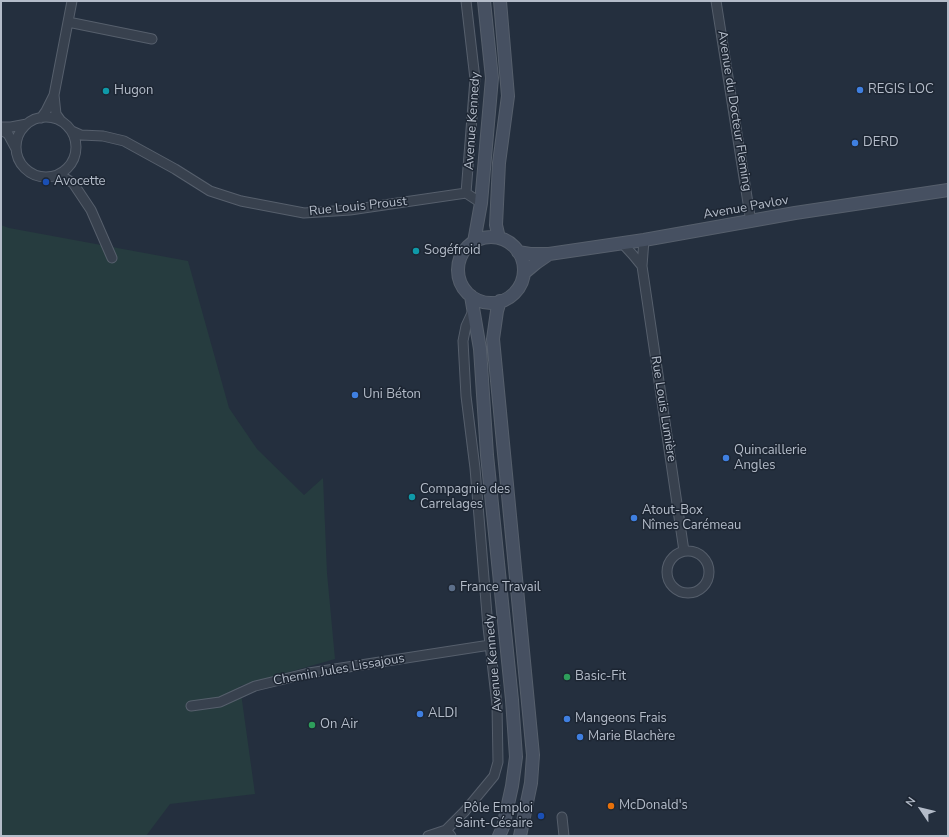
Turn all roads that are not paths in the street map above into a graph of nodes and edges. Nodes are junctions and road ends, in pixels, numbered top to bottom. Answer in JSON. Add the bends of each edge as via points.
{"nodes":[{"id":1,"x":72,"y":1,"type":"edge"},
{"id":2,"x":466,"y":1,"type":"edge"},
{"id":3,"x":484,"y":1,"type":"edge"},
{"id":4,"x":500,"y":1,"type":"edge"},
{"id":5,"x":716,"y":1,"type":"edge"},
{"id":6,"x":68,"y":22,"type":"junction"},
{"id":7,"x":152,"y":39,"type":"dead end"},
{"id":8,"x":54,"y":95,"type":"junction"},
{"id":9,"x":41,"y":118,"type":"junction"},
{"id":10,"x":61,"y":121,"type":"junction"},
{"id":11,"x":27,"y":124,"type":"junction"},
{"id":12,"x":1,"y":126,"type":"edge"},
{"id":13,"x":1,"y":130,"type":"edge"},
{"id":14,"x":72,"y":132,"type":"junction"},
{"id":15,"x":98,"y":137,"type":"junction"},
{"id":16,"x":76,"y":148,"type":"junction"},
{"id":17,"x":16,"y":149,"type":"junction"},
{"id":18,"x":70,"y":164,"type":"junction"},
{"id":19,"x":57,"y":175,"type":"junction"},
{"id":20,"x":73,"y":183,"type":"junction"},
{"id":21,"x":948,"y":190,"type":"edge"},
{"id":22,"x":466,"y":193,"type":"junction"},
{"id":23,"x":481,"y":203,"type":"junction"},
{"id":24,"x":751,"y":222,"type":"junction"},
{"id":25,"x":499,"y":238,"type":"junction"},
{"id":26,"x":644,"y":240,"type":"junction"},
{"id":27,"x":474,"y":242,"type":"junction"},
{"id":28,"x":622,"y":243,"type":"junction"},
{"id":29,"x":518,"y":252,"type":"junction"},
{"id":30,"x":549,"y":254,"type":"junction"},
{"id":31,"x":112,"y":258,"type":"dead end"},
{"id":32,"x":642,"y":266,"type":"junction"},
{"id":33,"x":524,"y":273,"type":"junction"},
{"id":34,"x":471,"y":296,"type":"junction"},
{"id":35,"x":500,"y":301,"type":"junction"},
{"id":36,"x":473,"y":311,"type":"junction"},
{"id":37,"x":684,"y":551,"type":"junction"},
{"id":38,"x":490,"y":644,"type":"junction"},
{"id":39,"x":191,"y":706,"type":"dead end"},
{"id":40,"x":562,"y":817,"type":"dead end"},
{"id":41,"x":448,"y":833,"type":"edge"},
{"id":42,"x":428,"y":836,"type":"edge"},
{"id":43,"x":499,"y":836,"type":"edge"},
{"id":44,"x":520,"y":836,"type":"edge"},
{"id":45,"x":564,"y":836,"type":"edge"}],
"edges":[{"from":1,"to":6,"type":"street"},
{"from":2,"to":22,"type":"street","via":[[475,79]]},
{"from":3,"to":23,"type":"main road","name":"Avenue Kennedy","via":[[492,78]]},
{"from":4,"to":25,"type":"main road","via":[[508,96],[499,163],[496,225]]},
{"from":5,"to":24,"type":"street","name":"Avenue du Docteur Fleming"},
{"from":6,"to":7,"type":"street"},
{"from":6,"to":8,"type":"street"},
{"from":8,"to":9,"type":"street"},
{"from":8,"to":10,"type":"street","via":[[56,114]]},
{"from":9,"to":10,"type":"street","via":[[52,117]]},
{"from":9,"to":11,"type":"street"},
{"from":10,"to":14,"type":"street"},
{"from":11,"to":12,"type":"street"},
{"from":11,"to":17,"type":"street","via":[[20,132]]},
{"from":13,"to":17,"type":"street","via":[[8,134]]},
{"from":14,"to":15,"type":"street","name":"Rue Louis Proust"},
{"from":14,"to":16,"type":"street"},
{"from":15,"to":16,"type":"street"},
{"from":15,"to":22,"type":"street","name":"Rue Louis Proust","via":[[124,141],[210,191],[241,201],[304,213],[350,210]]},
{"from":16,"to":18,"type":"street"},
{"from":17,"to":19,"type":"street","via":[[26,169],[44,176]]},
{"from":18,"to":19,"type":"street"},
{"from":18,"to":20,"type":"street"},
{"from":19,"to":20,"type":"street"},
{"from":20,"to":31,"type":"street","via":[[91,210]]},
{"from":21,"to":24,"type":"main road","name":"Avenue Pavlov"},
{"from":22,"to":23,"type":"street"},
{"from":23,"to":27,"type":"main road","name":"Avenue Kennedy"},
{"from":24,"to":26,"type":"main road","name":"Avenue Pavlov"},
{"from":25,"to":27,"type":"main road","via":[[482,238]]},
{"from":25,"to":29,"type":"main road"},
{"from":26,"to":28,"type":"main road","name":"Avenue Pavlov"},
{"from":26,"to":32,"type":"street","name":"Rue Louis Lumière"},
{"from":27,"to":34,"type":"main road","via":[[460,258],[458,268],[459,278]]},
{"from":28,"to":30,"type":"main road","name":"Avenue Pavlov"},
{"from":28,"to":32,"type":"street"},
{"from":29,"to":30,"type":"main road","name":"Avenue Pavlov"},
{"from":29,"to":33,"type":"main road","via":[[522,258]]},
{"from":30,"to":33,"type":"main road","name":"Avenue Pavlov"},
{"from":32,"to":37,"type":"street","name":"Rue Louis Lumière"},
{"from":33,"to":35,"type":"main road","via":[[516,291]]},
{"from":34,"to":35,"type":"main road","via":[[490,303]]},
{"from":34,"to":36,"type":"main road","name":"Avenue Kennedy"},
{"from":35,"to":44,"type":"main road","via":[[493,339],[533,755],[531,784]]},
{"from":36,"to":38,"type":"street","via":[[463,341]]},
{"from":36,"to":43,"type":"main road","name":"Avenue Kennedy","via":[[480,349],[487,455],[516,757],[512,786]]},
{"from":37,"to":37,"type":"street","via":[[676,554],[671,560],[667,567],[667,575],[676,589],[691,592],[704,585],[709,572],[704,558],[698,553]]},
{"from":38,"to":39,"type":"street","name":"Chemin Jules Lissajous","via":[[309,673],[255,686],[220,702]]},
{"from":38,"to":41,"type":"street","via":[[497,705],[498,762],[494,776]]},
{"from":40,"to":45,"type":"street"},
{"from":41,"to":42,"type":"street"}]}
